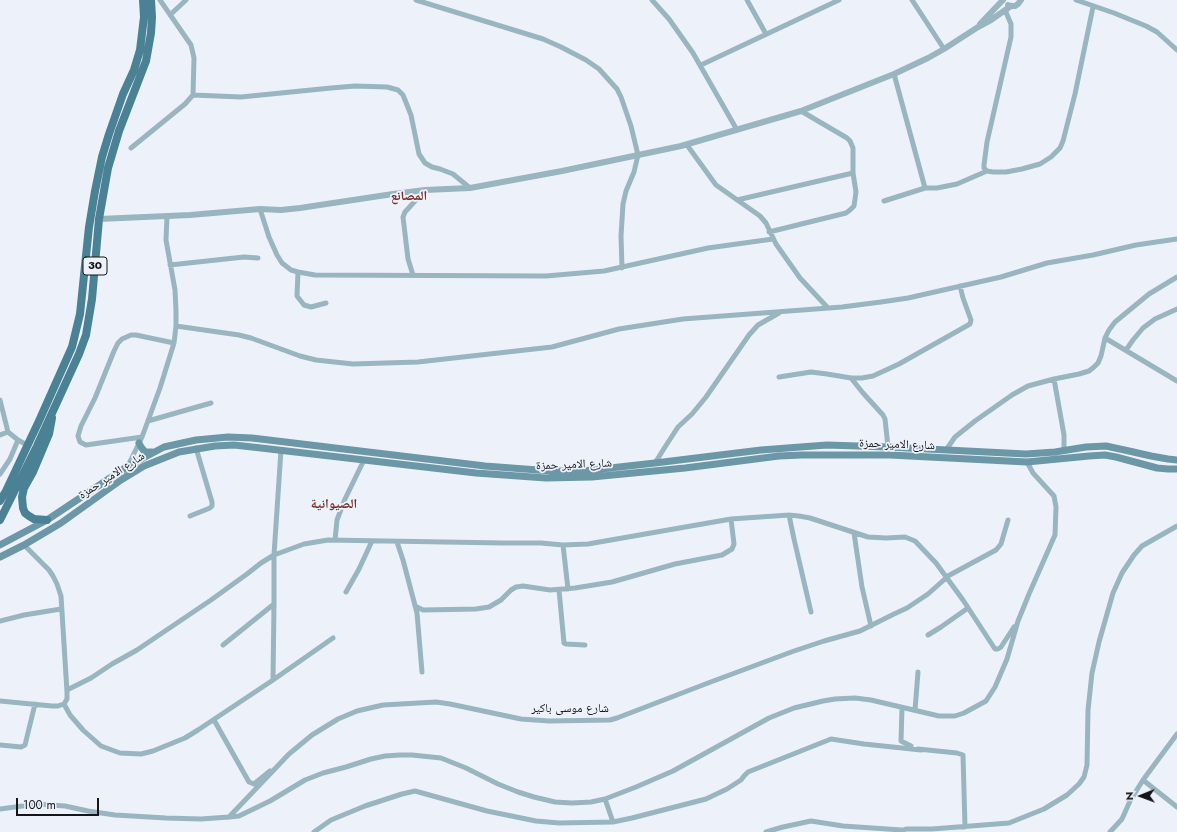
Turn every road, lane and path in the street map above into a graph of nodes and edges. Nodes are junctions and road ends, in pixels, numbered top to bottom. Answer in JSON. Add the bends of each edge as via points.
{"nodes":[{"id":1,"x":143,"y":0,"type":"edge"},
{"id":2,"x":151,"y":0,"type":"edge"},
{"id":3,"x":160,"y":0,"type":"edge"},
{"id":4,"x":186,"y":0,"type":"edge"},
{"id":5,"x":416,"y":0,"type":"edge"},
{"id":6,"x":652,"y":0,"type":"edge"},
{"id":7,"x":747,"y":0,"type":"edge"},
{"id":8,"x":838,"y":0,"type":"edge"},
{"id":9,"x":912,"y":0,"type":"edge"},
{"id":10,"x":1003,"y":0,"type":"edge"},
{"id":11,"x":1021,"y":0,"type":"edge"},
{"id":12,"x":1076,"y":0,"type":"edge"},
{"id":13,"x":1011,"y":6,"type":"junction"},
{"id":14,"x":1093,"y":7,"type":"junction"},
{"id":15,"x":1005,"y":10,"type":"junction"},
{"id":16,"x":170,"y":15,"type":"junction"},
{"id":17,"x":978,"y":27,"type":"junction"},
{"id":18,"x":766,"y":34,"type":"junction"},
{"id":19,"x":944,"y":49,"type":"junction"},
{"id":20,"x":1177,"y":50,"type":"edge"},
{"id":21,"x":701,"y":65,"type":"junction"},
{"id":22,"x":894,"y":74,"type":"junction"},
{"id":23,"x":193,"y":95,"type":"junction"},
{"id":24,"x":801,"y":111,"type":"junction"},
{"id":25,"x":737,"y":130,"type":"junction"},
{"id":26,"x":687,"y":144,"type":"junction"},
{"id":27,"x":131,"y":148,"type":"dead end"},
{"id":28,"x":638,"y":155,"type":"junction"},
{"id":29,"x":987,"y":171,"type":"junction"},
{"id":30,"x":854,"y":173,"type":"junction"},
{"id":31,"x":470,"y":188,"type":"junction"},
{"id":32,"x":925,"y":188,"type":"junction"},
{"id":33,"x":425,"y":190,"type":"junction"},
{"id":34,"x":737,"y":200,"type":"junction"},
{"id":35,"x":884,"y":201,"type":"dead end"},
{"id":36,"x":260,"y":209,"type":"junction"},
{"id":37,"x":167,"y":216,"type":"junction"},
{"id":38,"x":100,"y":218,"type":"junction"},
{"id":39,"x":769,"y":232,"type":"junction"},
{"id":40,"x":773,"y":239,"type":"junction"},
{"id":41,"x":1177,"y":239,"type":"edge"},
{"id":42,"x":258,"y":258,"type":"dead end"},
{"id":43,"x":170,"y":265,"type":"junction"},
{"id":44,"x":622,"y":268,"type":"junction"},
{"id":45,"x":298,"y":272,"type":"junction"},
{"id":46,"x":413,"y":275,"type":"junction"},
{"id":47,"x":1177,"y":277,"type":"edge"},
{"id":48,"x":960,"y":286,"type":"junction"},
{"id":49,"x":326,"y":303,"type":"dead end"},
{"id":50,"x":828,"y":308,"type":"junction"},
{"id":51,"x":1177,"y":309,"type":"edge"},
{"id":52,"x":779,"y":312,"type":"junction"},
{"id":53,"x":176,"y":326,"type":"junction"},
{"id":54,"x":1105,"y":338,"type":"junction"},
{"id":55,"x":174,"y":343,"type":"junction"},
{"id":56,"x":1126,"y":350,"type":"junction"},
{"id":57,"x":778,"y":377,"type":"dead end"},
{"id":58,"x":851,"y":378,"type":"junction"},
{"id":59,"x":1054,"y":378,"type":"junction"},
{"id":60,"x":1177,"y":381,"type":"edge"},
{"id":61,"x":0,"y":400,"type":"edge"},
{"id":62,"x":211,"y":403,"type":"dead end"},
{"id":63,"x":53,"y":411,"type":"junction"},
{"id":64,"x":148,"y":421,"type":"junction"},
{"id":65,"x":8,"y":432,"type":"junction"},
{"id":66,"x":0,"y":436,"type":"edge"},
{"id":67,"x":18,"y":440,"type":"junction"},
{"id":68,"x":141,"y":440,"type":"junction"},
{"id":69,"x":27,"y":445,"type":"junction"},
{"id":70,"x":888,"y":447,"type":"junction"},
{"id":71,"x":196,"y":448,"type":"junction"},
{"id":72,"x":281,"y":450,"type":"junction"},
{"id":73,"x":946,"y":450,"type":"junction"},
{"id":74,"x":1064,"y":451,"type":"junction"},
{"id":75,"x":152,"y":452,"type":"junction"},
{"id":76,"x":709,"y":456,"type":"junction"},
{"id":77,"x":997,"y":457,"type":"junction"},
{"id":78,"x":364,"y":460,"type":"junction"},
{"id":79,"x":1177,"y":460,"type":"edge"},
{"id":80,"x":1027,"y":462,"type":"junction"},
{"id":81,"x":655,"y":463,"type":"junction"},
{"id":82,"x":710,"y":464,"type":"junction"},
{"id":83,"x":128,"y":466,"type":"junction"},
{"id":84,"x":1177,"y":469,"type":"edge"},
{"id":85,"x":0,"y":474,"type":"edge"},
{"id":86,"x":121,"y":480,"type":"junction"},
{"id":87,"x":94,"y":488,"type":"junction"},
{"id":88,"x":100,"y":496,"type":"junction"},
{"id":89,"x":0,"y":501,"type":"edge"},
{"id":90,"x":789,"y":515,"type":"junction"},
{"id":91,"x":190,"y":516,"type":"dead end"},
{"id":92,"x":731,"y":519,"type":"junction"},
{"id":93,"x":0,"y":520,"type":"edge"},
{"id":94,"x":47,"y":520,"type":"junction"},
{"id":95,"x":1008,"y":520,"type":"dead end"},
{"id":96,"x":1177,"y":526,"type":"edge"},
{"id":97,"x":854,"y":533,"type":"junction"},
{"id":98,"x":335,"y":540,"type":"junction"},
{"id":99,"x":372,"y":541,"type":"junction"},
{"id":100,"x":398,"y":542,"type":"junction"},
{"id":101,"x":0,"y":545,"type":"edge"},
{"id":102,"x":563,"y":545,"type":"junction"},
{"id":103,"x":24,"y":546,"type":"junction"},
{"id":104,"x":274,"y":555,"type":"junction"},
{"id":105,"x":0,"y":557,"type":"edge"},
{"id":106,"x":946,"y":577,"type":"junction"},
{"id":107,"x":568,"y":589,"type":"junction"},
{"id":108,"x":559,"y":590,"type":"junction"},
{"id":109,"x":346,"y":592,"type":"dead end"},
{"id":110,"x":274,"y":604,"type":"junction"},
{"id":111,"x":415,"y":606,"type":"junction"},
{"id":112,"x":968,"y":608,"type":"junction"},
{"id":113,"x":61,"y":609,"type":"junction"},
{"id":114,"x":811,"y":612,"type":"dead end"},
{"id":115,"x":0,"y":621,"type":"edge"},
{"id":116,"x":1018,"y":622,"type":"junction"},
{"id":117,"x":871,"y":626,"type":"junction"},
{"id":118,"x":928,"y":635,"type":"dead end"},
{"id":119,"x":333,"y":638,"type":"dead end"},
{"id":120,"x":585,"y":644,"type":"dead end"},
{"id":121,"x":223,"y":645,"type":"dead end"},
{"id":122,"x":422,"y":672,"type":"dead end"},
{"id":123,"x":918,"y":672,"type":"dead end"},
{"id":124,"x":273,"y":680,"type":"junction"},
{"id":125,"x":67,"y":690,"type":"junction"},
{"id":126,"x":0,"y":701,"type":"edge"},
{"id":127,"x":35,"y":704,"type":"junction"},
{"id":128,"x":64,"y":704,"type":"junction"},
{"id":129,"x":902,"y":708,"type":"junction"},
{"id":130,"x":915,"y":710,"type":"junction"},
{"id":131,"x":214,"y":720,"type":"junction"},
{"id":132,"x":1177,"y":734,"type":"edge"},
{"id":133,"x":0,"y":745,"type":"edge"},
{"id":134,"x":921,"y":750,"type":"junction"},
{"id":135,"x":276,"y":768,"type":"junction"},
{"id":136,"x":1143,"y":780,"type":"junction"},
{"id":137,"x":605,"y":799,"type":"junction"},
{"id":138,"x":1177,"y":807,"type":"edge"},
{"id":139,"x":0,"y":809,"type":"edge"},
{"id":140,"x":229,"y":818,"type":"junction"},
{"id":141,"x":613,"y":822,"type":"junction"},
{"id":142,"x":965,"y":827,"type":"junction"},
{"id":143,"x":900,"y":831,"type":"edge"},
{"id":144,"x":314,"y":832,"type":"edge"},
{"id":145,"x":766,"y":832,"type":"edge"},
{"id":146,"x":1110,"y":832,"type":"edge"}],
"edges":[{"from":1,"to":69,"type":"main road","number":"30","via":[[143,36],[140,50],[109,134],[94,191],[80,314],[72,347]]},
{"from":2,"to":38,"type":"main road","number":"30","via":[[152,17],[146,61],[119,131],[108,168]]},
{"from":3,"to":16,"type":"street"},
{"from":4,"to":16,"type":"street"},
{"from":5,"to":28,"type":"street","via":[[543,39],[593,64],[610,80],[621,97]]},
{"from":6,"to":21,"type":"street","via":[[669,19]]},
{"from":7,"to":18,"type":"street"},
{"from":8,"to":18,"type":"street"},
{"from":9,"to":19,"type":"street"},
{"from":10,"to":13,"type":"street"},
{"from":10,"to":17,"type":"street"},
{"from":11,"to":13,"type":"street"},
{"from":12,"to":14,"type":"street"},
{"from":13,"to":15,"type":"street"},
{"from":14,"to":20,"type":"street","via":[[1146,26]]},
{"from":14,"to":29,"type":"street","via":[[1075,94],[1060,148],[1051,158],[1040,164],[1006,172]]},
{"from":15,"to":17,"type":"street"},
{"from":15,"to":29,"type":"street","via":[[1011,24],[1011,37],[987,142],[984,168]]},
{"from":16,"to":23,"type":"street","via":[[188,39],[193,51]]},
{"from":17,"to":19,"type":"street"},
{"from":18,"to":21,"type":"street"},
{"from":19,"to":22,"type":"street"},
{"from":21,"to":25,"type":"street"},
{"from":22,"to":24,"type":"street"},
{"from":22,"to":32,"type":"street"},
{"from":23,"to":27,"type":"street"},
{"from":23,"to":31,"type":"street","via":[[241,97],[355,86],[398,90],[408,105],[418,154],[425,163],[453,174]]},
{"from":24,"to":25,"type":"street"},
{"from":24,"to":30,"type":"street","via":[[850,141],[853,148]]},
{"from":25,"to":26,"type":"street"},
{"from":26,"to":28,"type":"street"},
{"from":26,"to":34,"type":"street","via":[[716,185]]},
{"from":28,"to":31,"type":"street"},
{"from":28,"to":44,"type":"street","via":[[623,204]]},
{"from":29,"to":32,"type":"street","via":[[957,184]]},
{"from":30,"to":34,"type":"street"},
{"from":30,"to":39,"type":"street","via":[[854,206],[846,213]]},
{"from":31,"to":33,"type":"street"},
{"from":32,"to":35,"type":"street"},
{"from":33,"to":36,"type":"street","via":[[300,208]]},
{"from":33,"to":46,"type":"street","via":[[404,212],[403,217],[408,259]]},
{"from":34,"to":39,"type":"street","via":[[760,216]]},
{"from":36,"to":37,"type":"street"},
{"from":36,"to":45,"type":"street","via":[[269,237],[282,263]]},
{"from":37,"to":38,"type":"street"},
{"from":37,"to":43,"type":"street","via":[[166,240]]},
{"from":38,"to":63,"type":"main road","number":"30","via":[[86,335]]},
{"from":39,"to":40,"type":"street"},
{"from":40,"to":44,"type":"street","via":[[708,248]]},
{"from":40,"to":50,"type":"street","via":[[800,278]]},
{"from":41,"to":48,"type":"street","via":[[1046,263]]},
{"from":42,"to":43,"type":"street","via":[[244,257]]},
{"from":43,"to":53,"type":"street","via":[[175,290]]},
{"from":44,"to":46,"type":"street","via":[[546,276]]},
{"from":45,"to":46,"type":"street","via":[[315,275]]},
{"from":45,"to":49,"type":"street","via":[[297,296],[304,306],[311,308]]},
{"from":47,"to":54,"type":"street","via":[[1149,294],[1115,322]]},
{"from":48,"to":50,"type":"street","via":[[908,298]]},
{"from":48,"to":58,"type":"street","via":[[970,324],[882,372],[862,378]]},
{"from":50,"to":52,"type":"street"},
{"from":51,"to":56,"type":"street","via":[[1155,319],[1143,328]]},
{"from":52,"to":53,"type":"street","via":[[683,319],[619,329],[552,347],[418,362],[353,364],[300,356],[239,335]]},
{"from":52,"to":81,"type":"street","via":[[749,335],[706,397],[664,447]]},
{"from":53,"to":55,"type":"street"},
{"from":54,"to":56,"type":"street"},
{"from":54,"to":59,"type":"street","via":[[1098,363],[1089,371]]},
{"from":55,"to":64,"type":"street"},
{"from":55,"to":68,"type":"street","via":[[136,335],[122,339],[114,351],[78,436],[80,442],[86,445]]},
{"from":56,"to":60,"type":"street"},
{"from":57,"to":58,"type":"street","via":[[811,372]]},
{"from":58,"to":70,"type":"street","via":[[883,415]]},
{"from":59,"to":73,"type":"street","via":[[1028,386],[1012,395],[975,420],[955,437]]},
{"from":59,"to":74,"type":"street","via":[[1064,435]]},
{"from":61,"to":65,"type":"street"},
{"from":62,"to":64,"type":"street"},
{"from":63,"to":93,"type":"main road","number":"30"},
{"from":63,"to":94,"type":"main road","via":[[49,434],[22,497],[25,513],[34,519]]},
{"from":64,"to":68,"type":"street"},
{"from":65,"to":66,"type":"street"},
{"from":65,"to":67,"type":"street"},
{"from":67,"to":69,"type":"street"},
{"from":67,"to":85,"type":"street"},
{"from":68,"to":75,"type":"main road","via":[[140,447],[145,452]]},
{"from":68,"to":83,"type":"street"},
{"from":69,"to":89,"type":"main road","number":"30"},
{"from":70,"to":73,"type":"main road","name":"شارع الامير حمزة"},
{"from":70,"to":76,"type":"main road","name":"شارع الامير حمزة","via":[[804,446]]},
{"from":71,"to":72,"type":"main road","name":"شارع الامير حمزة","via":[[234,445]]},
{"from":71,"to":86,"type":"main road","name":"شارع الامير حمزة","via":[[164,457]]},
{"from":71,"to":91,"type":"street","via":[[212,506]]},
{"from":72,"to":78,"type":"main road","name":"شارع الامير حمزة"},
{"from":72,"to":104,"type":"street"},
{"from":73,"to":77,"type":"main road","name":"شارع الامير حمزة"},
{"from":74,"to":77,"type":"main road","name":"شارع الامير حمزة"},
{"from":74,"to":79,"type":"main road","name":"شارع الامير حمزة","via":[[1106,446]]},
{"from":75,"to":81,"type":"main road","name":"شارع الامير حمزة","via":[[179,443],[239,437],[523,469],[583,471]]},
{"from":75,"to":83,"type":"main road","name":"شارع الامير حمزة"},
{"from":76,"to":81,"type":"main road","name":"شارع الامير حمزة"},
{"from":76,"to":82,"type":"main road"},
{"from":77,"to":80,"type":"main road","name":"شارع الامير حمزة"},
{"from":77,"to":82,"type":"main road","name":"شارع الامير حمزة","via":[[815,454]]},
{"from":78,"to":82,"type":"main road","name":"شارع الامير حمزة","via":[[546,478],[592,477]]},
{"from":78,"to":98,"type":"street","via":[[337,520]]},
{"from":80,"to":84,"type":"main road","name":"شارع الامير حمزة","via":[[1105,455],[1157,468]]},
{"from":80,"to":116,"type":"street","via":[[1033,473],[1054,496],[1056,531]]},
{"from":83,"to":86,"type":"street"},
{"from":83,"to":87,"type":"main road","name":"شارع الامير حمزة"},
{"from":86,"to":88,"type":"main road","name":"شارع الامير حمزة"},
{"from":87,"to":88,"type":"main road"},
{"from":87,"to":94,"type":"main road","name":"شارع الامير حمزة"},
{"from":88,"to":103,"type":"main road","name":"شارع الامير حمزة"},
{"from":90,"to":92,"type":"street"},
{"from":90,"to":97,"type":"street","via":[[810,518]]},
{"from":90,"to":114,"type":"street"},
{"from":92,"to":102,"type":"street","via":[[588,544]]},
{"from":92,"to":107,"type":"street","via":[[734,544],[732,549],[725,553],[612,582]]},
{"from":94,"to":101,"type":"main road","name":"شارع الامير حمزة"},
{"from":95,"to":106,"type":"street","name":"شارع موسى باكير","via":[[1000,547]]},
{"from":96,"to":142,"type":"street","via":[[1142,546],[1126,566],[1112,593],[1092,673],[1087,765],[1082,780],[1067,795],[1044,809],[1016,821]]},
{"from":97,"to":106,"type":"street","via":[[868,537],[911,538]]},
{"from":97,"to":117,"type":"street"},
{"from":98,"to":99,"type":"street"},
{"from":98,"to":104,"type":"street","via":[[304,544]]},
{"from":99,"to":100,"type":"street"},
{"from":99,"to":109,"type":"street"},
{"from":100,"to":102,"type":"street"},
{"from":100,"to":111,"type":"street"},
{"from":102,"to":107,"type":"street"},
{"from":103,"to":105,"type":"main road","name":"شارع الامير حمزة"},
{"from":103,"to":113,"type":"street","via":[[53,576],[61,596]]},
{"from":104,"to":110,"type":"street"},
{"from":104,"to":125,"type":"street","via":[[137,650]]},
{"from":106,"to":112,"type":"street"},
{"from":106,"to":117,"type":"street","name":"شارع موسى باكير","via":[[907,608]]},
{"from":107,"to":108,"type":"street"},
{"from":108,"to":111,"type":"street","via":[[516,587],[489,607],[476,609],[423,610]]},
{"from":108,"to":120,"type":"street","via":[[564,643]]},
{"from":110,"to":121,"type":"street"},
{"from":110,"to":124,"type":"street"},
{"from":111,"to":122,"type":"street"},
{"from":112,"to":116,"type":"street","via":[[994,649],[1001,647]]},
{"from":112,"to":118,"type":"street"},
{"from":113,"to":115,"type":"street"},
{"from":113,"to":125,"type":"street"},
{"from":116,"to":130,"type":"street","via":[[1007,659],[986,701],[955,716],[939,716]]},
{"from":117,"to":135,"type":"street","name":"شارع موسى باكير","via":[[794,651],[610,720],[521,719],[436,702],[368,708],[338,719],[312,734]]},
{"from":119,"to":124,"type":"street"},
{"from":123,"to":130,"type":"street"},
{"from":124,"to":131,"type":"street"},
{"from":125,"to":128,"type":"street"},
{"from":126,"to":127,"type":"street"},
{"from":127,"to":128,"type":"street"},
{"from":127,"to":133,"type":"street","via":[[25,745]]},
{"from":128,"to":131,"type":"street","via":[[70,715],[93,739],[101,746],[120,754],[153,751],[185,738]]},
{"from":129,"to":130,"type":"street"},
{"from":129,"to":134,"type":"street","via":[[901,741]]},
{"from":129,"to":137,"type":"street","via":[[855,698],[830,699],[794,708],[769,718],[673,771]]},
{"from":131,"to":135,"type":"street","via":[[249,782],[256,783]]},
{"from":132,"to":136,"type":"street"},
{"from":134,"to":141,"type":"street","via":[[826,740],[748,772],[741,780],[706,799]]},
{"from":134,"to":142,"type":"street","via":[[963,755]]},
{"from":135,"to":140,"type":"street","name":"شارع موسى باكير"},
{"from":136,"to":138,"type":"street"},
{"from":136,"to":146,"type":"street","via":[[1122,818]]},
{"from":137,"to":140,"type":"street","via":[[572,804],[555,802],[511,790],[441,758],[412,754],[385,756],[323,773],[239,816]]},
{"from":137,"to":141,"type":"street"},
{"from":139,"to":140,"type":"street","via":[[37,804],[115,815]]},
{"from":141,"to":144,"type":"street","via":[[536,822],[415,792],[366,806],[331,820]]},
{"from":142,"to":143,"type":"street"},
{"from":143,"to":145,"type":"street","via":[[811,821]]}]}
